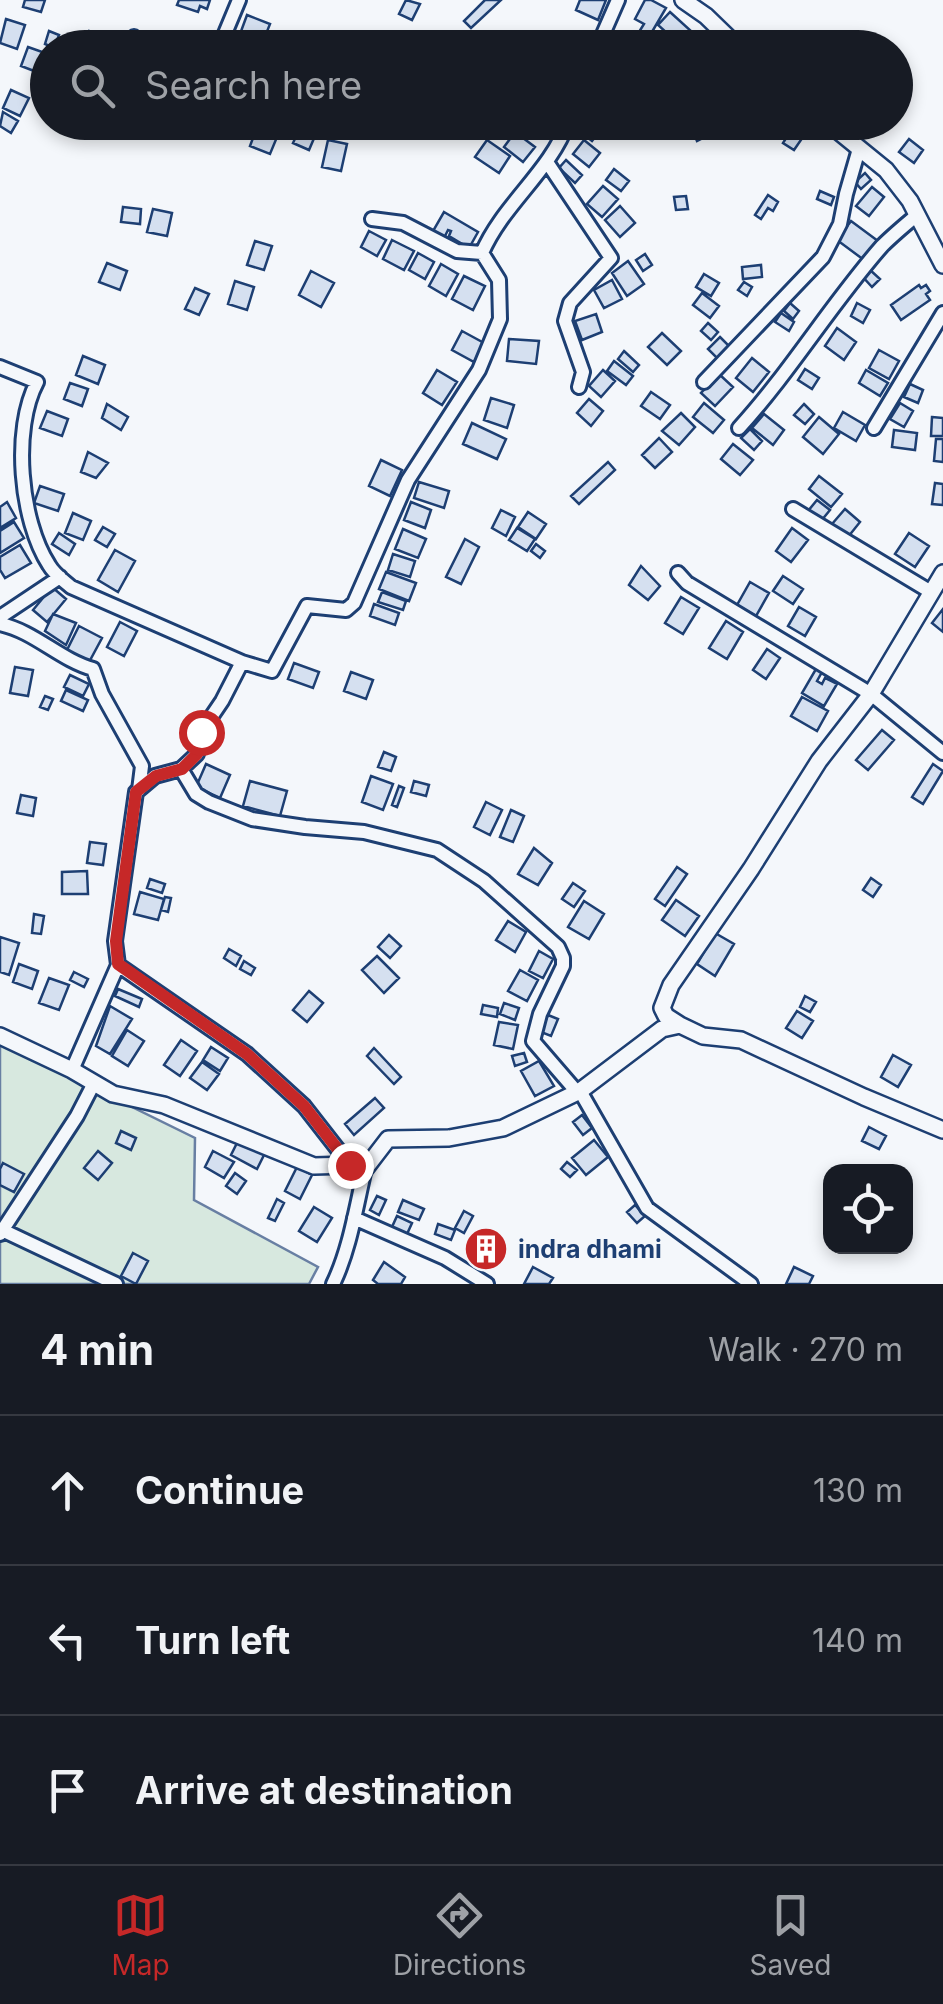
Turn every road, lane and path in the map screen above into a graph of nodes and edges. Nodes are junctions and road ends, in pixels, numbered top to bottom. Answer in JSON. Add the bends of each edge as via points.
{"nodes":[{"id":1,"x":238,"y":0,"type":"edge"},
{"id":2,"x":618,"y":0,"type":"edge"},
{"id":3,"x":688,"y":1,"type":"edge"},
{"id":4,"x":226,"y":30,"type":"edge"},
{"id":5,"x":605,"y":30,"type":"edge"},
{"id":6,"x":720,"y":30,"type":"edge"},
{"id":7,"x":562,"y":140,"type":"edge"},
{"id":8,"x":849,"y":140,"type":"edge"},
{"id":9,"x":859,"y":148,"type":"junction"},
{"id":10,"x":547,"y":162,"type":"junction"},
{"id":11,"x":917,"y":215,"type":"junction"},
{"id":12,"x":372,"y":219,"type":"dead end"},
{"id":13,"x":482,"y":253,"type":"junction"},
{"id":14,"x":943,"y":265,"type":"edge"},
{"id":15,"x":943,"y":314,"type":"edge"},
{"id":16,"x":0,"y":366,"type":"edge"},
{"id":17,"x":704,"y":382,"type":"dead end"},
{"id":18,"x":579,"y":387,"type":"dead end"},
{"id":19,"x":739,"y":428,"type":"dead end"},
{"id":20,"x":874,"y":428,"type":"dead end"},
{"id":21,"x":793,"y":509,"type":"dead end"},
{"id":22,"x":678,"y":572,"type":"dead end"},
{"id":23,"x":943,"y":573,"type":"edge"},
{"id":24,"x":60,"y":577,"type":"junction"},
{"id":25,"x":931,"y":592,"type":"junction"},
{"id":26,"x":0,"y":620,"type":"edge"},
{"id":27,"x":242,"y":662,"type":"junction"},
{"id":28,"x":872,"y":694,"type":"junction"},
{"id":29,"x":943,"y":754,"type":"edge"},
{"id":30,"x":182,"y":769,"type":"junction"},
{"id":31,"x":138,"y":790,"type":"junction"},
{"id":32,"x":118,"y":964,"type":"junction"},
{"id":33,"x":680,"y":1025,"type":"junction"},
{"id":34,"x":0,"y":1036,"type":"edge"},
{"id":35,"x":72,"y":1070,"type":"junction"},
{"id":36,"x":94,"y":1082,"type":"junction"},
{"id":37,"x":579,"y":1092,"type":"junction"},
{"id":38,"x":943,"y":1130,"type":"edge"},
{"id":39,"x":358,"y":1167,"type":"junction"},
{"id":40,"x":354,"y":1218,"type":"junction"},
{"id":41,"x":1,"y":1232,"type":"edge"},
{"id":42,"x":116,"y":1284,"type":"edge"},
{"id":43,"x":332,"y":1284,"type":"edge"},
{"id":44,"x":487,"y":1284,"type":"edge"},
{"id":45,"x":751,"y":1284,"type":"edge"}],
"edges":[{"from":1,"to":4,"type":"street"},
{"from":2,"to":5,"type":"street"},
{"from":3,"to":6,"type":"street"},
{"from":7,"to":10,"type":"street"},
{"from":8,"to":9,"type":"street"},
{"from":9,"to":11,"type":"street","via":[[886,170]]},
{"from":9,"to":17,"type":"street","via":[[840,224],[823,257]]},
{"from":10,"to":13,"type":"street"},
{"from":10,"to":18,"type":"street","via":[[612,258],[570,303],[566,321],[583,372]]},
{"from":11,"to":14,"type":"street"},
{"from":11,"to":19,"type":"street","via":[[884,245]]},
{"from":12,"to":13,"type":"street","via":[[403,222],[457,251]]},
{"from":13,"to":27,"type":"street","via":[[499,280],[500,320],[479,370],[408,480],[354,603],[346,610],[308,606],[272,671]]},
{"from":15,"to":20,"type":"street"},
{"from":16,"to":24,"type":"street","via":[[36,382],[21,454],[30,522]]},
{"from":21,"to":25,"type":"street"},
{"from":22,"to":28,"type":"street"},
{"from":23,"to":25,"type":"street"},
{"from":24,"to":26,"type":"street"},
{"from":24,"to":27,"type":"street"},
{"from":25,"to":28,"type":"street"},
{"from":26,"to":31,"type":"street","via":[[93,669],[142,766]]},
{"from":27,"to":30,"type":"street","via":[[201,732],[197,754]]},
{"from":28,"to":29,"type":"street"},
{"from":28,"to":33,"type":"street","via":[[671,984],[662,1008]]},
{"from":30,"to":31,"type":"street"},
{"from":30,"to":37,"type":"street","via":[[196,794],[252,819],[364,832],[437,850],[484,880],[563,958],[533,1036]]},
{"from":31,"to":32,"type":"street"},
{"from":32,"to":35,"type":"street"},
{"from":32,"to":39,"type":"street","via":[[247,1054]]},
{"from":33,"to":37,"type":"street","via":[[662,1029]]},
{"from":33,"to":38,"type":"street","via":[[702,1036],[741,1040]]},
{"from":34,"to":35,"type":"street"},
{"from":35,"to":36,"type":"street"},
{"from":36,"to":39,"type":"street","via":[[314,1166]]},
{"from":36,"to":41,"type":"street"},
{"from":37,"to":39,"type":"street","via":[[504,1128],[388,1139]]},
{"from":37,"to":45,"type":"street","via":[[648,1208]]},
{"from":39,"to":40,"type":"street"},
{"from":40,"to":43,"type":"street"},
{"from":40,"to":44,"type":"street"},
{"from":41,"to":42,"type":"street"}]}
